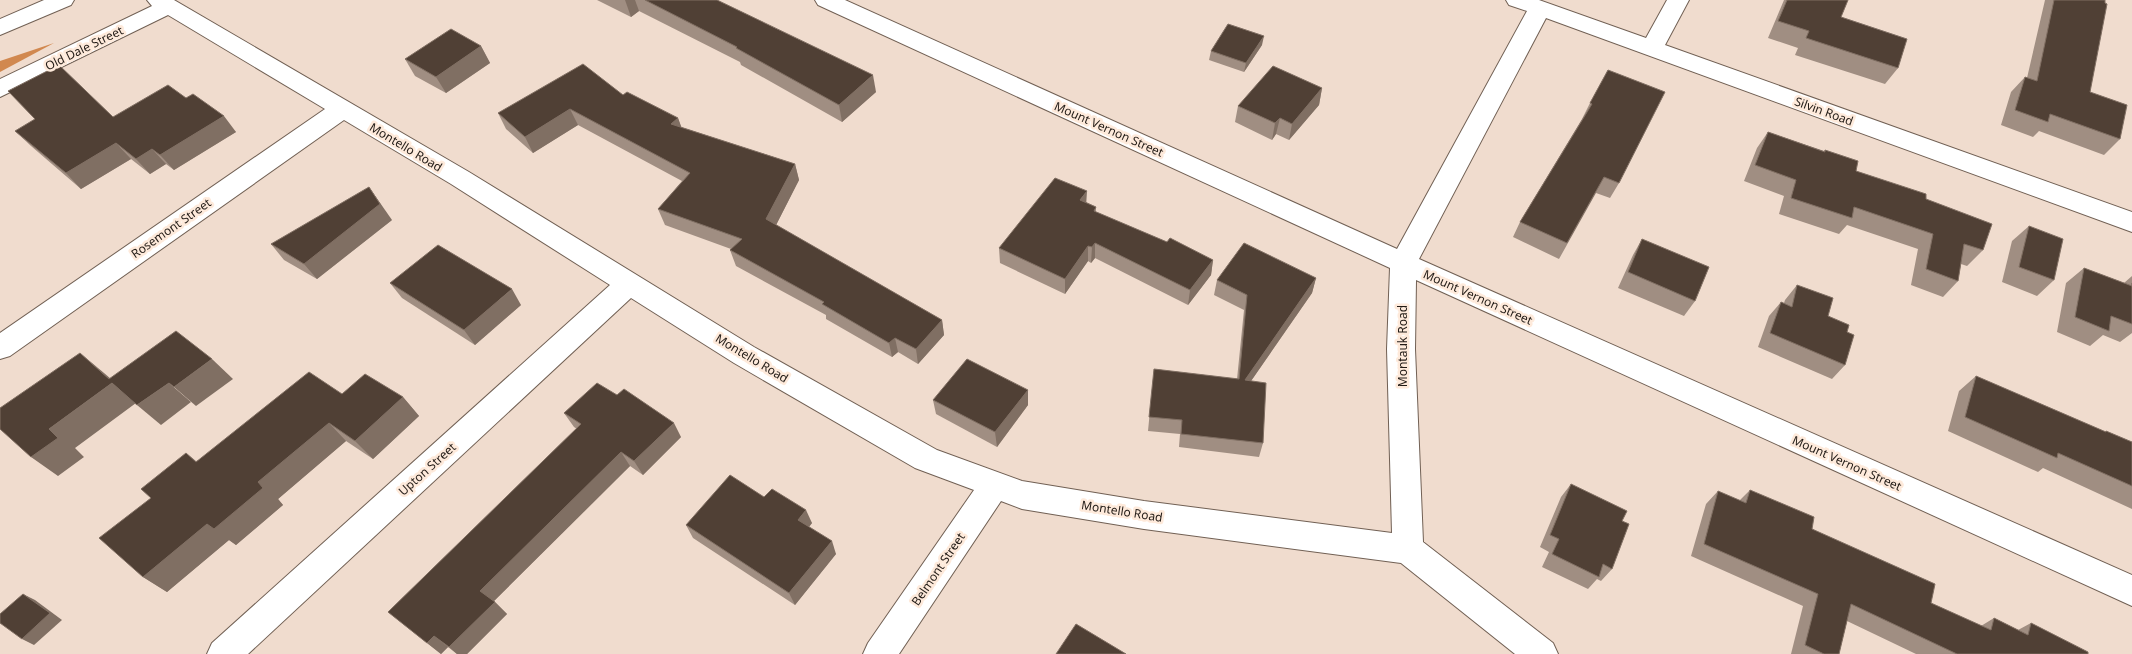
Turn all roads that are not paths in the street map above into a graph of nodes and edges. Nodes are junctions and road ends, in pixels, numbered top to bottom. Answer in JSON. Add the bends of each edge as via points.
{"nodes":[{"id":1,"x":63,"y":0,"type":"edge"},
{"id":2,"x":826,"y":0,"type":"edge"},
{"id":3,"x":1678,"y":0,"type":"edge"},
{"id":4,"x":162,"y":3,"type":"edge"},
{"id":5,"x":1528,"y":4,"type":"edge"},
{"id":6,"x":0,"y":28,"type":"edge"},
{"id":7,"x":1652,"y":49,"type":"junction"},
{"id":8,"x":0,"y":89,"type":"edge"},
{"id":9,"x":343,"y":109,"type":"junction"},
{"id":10,"x":2132,"y":222,"type":"edge"},
{"id":11,"x":1402,"y":263,"type":"junction"},
{"id":12,"x":629,"y":283,"type":"junction"},
{"id":13,"x":0,"y":348,"type":"edge"},
{"id":14,"x":995,"y":484,"type":"junction"},
{"id":15,"x":1408,"y":549,"type":"junction"},
{"id":16,"x":2132,"y":591,"type":"edge"},
{"id":17,"x":224,"y":654,"type":"edge"},
{"id":18,"x":880,"y":654,"type":"edge"},
{"id":19,"x":1540,"y":654,"type":"edge"}],
"edges":[{"from":1,"to":6,"type":"street"},
{"from":2,"to":11,"type":"street","name":"Mount Vernon Street"},
{"from":3,"to":7,"type":"street"},
{"from":4,"to":8,"type":"street","name":"Old Dale Street"},
{"from":4,"to":9,"type":"street","name":"Montello Road"},
{"from":5,"to":7,"type":"street","name":"Silvin Road"},
{"from":5,"to":11,"type":"street","name":"Montauk Road"},
{"from":7,"to":10,"type":"street","name":"Silvin Road"},
{"from":9,"to":12,"type":"street","name":"Montello Road"},
{"from":9,"to":13,"type":"street","name":"Rosemont Street"},
{"from":11,"to":15,"type":"street","name":"Montauk Road","via":[[1401,349]]},
{"from":11,"to":16,"type":"street","name":"Mount Vernon Street"},
{"from":12,"to":14,"type":"street","name":"Montello Road","via":[[926,459]]},
{"from":12,"to":17,"type":"street","name":"Upton Street"},
{"from":14,"to":15,"type":"street","name":"Montello Road","via":[[1022,495],[1144,515]]},
{"from":14,"to":18,"type":"street","name":"Belmont Street"},
{"from":15,"to":19,"type":"street"}]}
